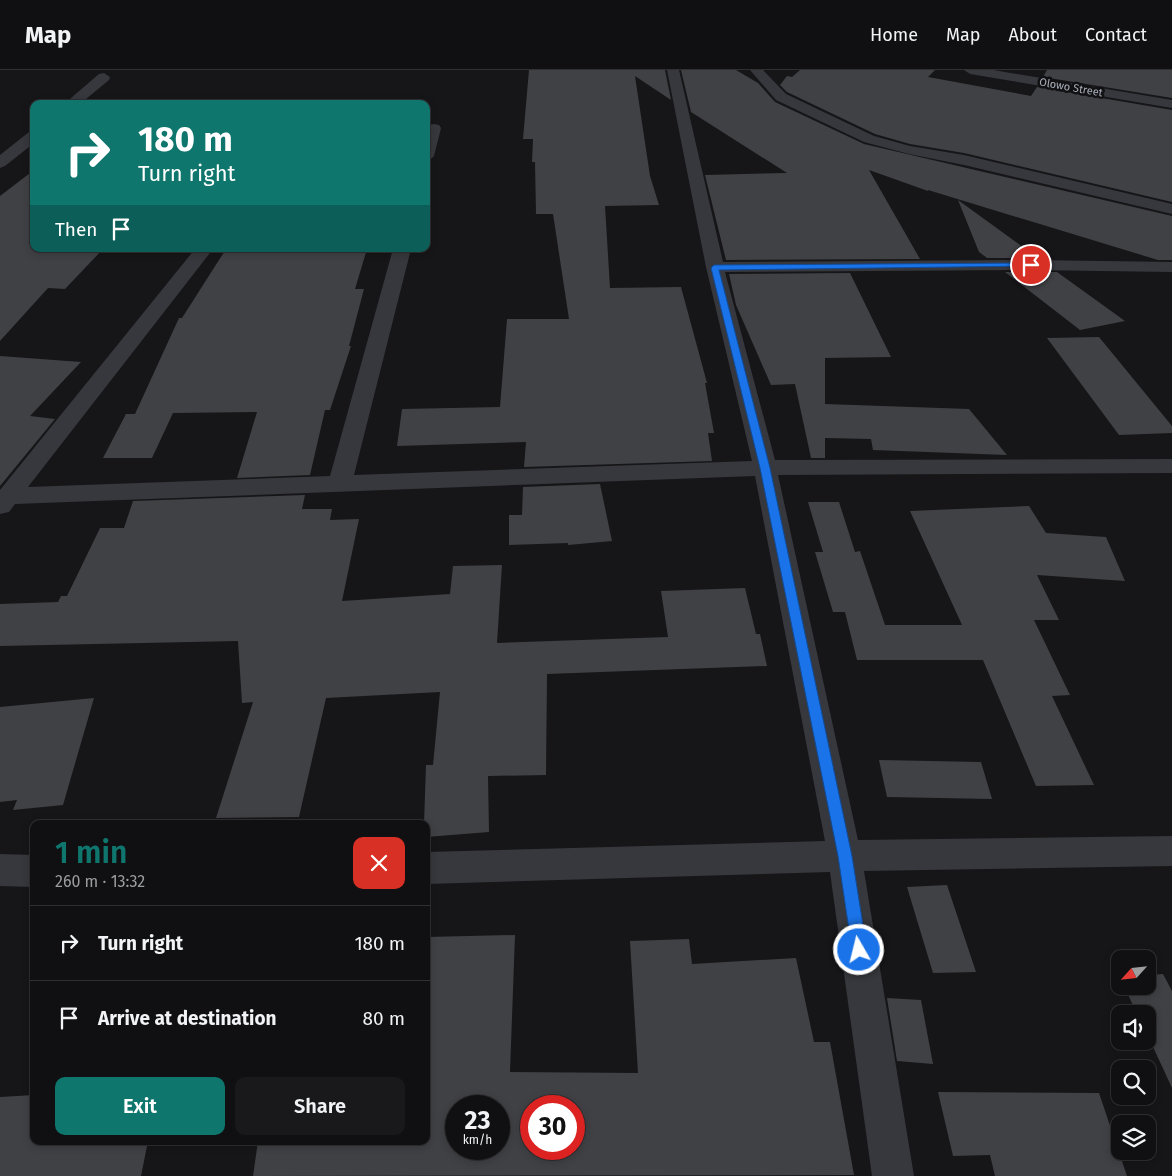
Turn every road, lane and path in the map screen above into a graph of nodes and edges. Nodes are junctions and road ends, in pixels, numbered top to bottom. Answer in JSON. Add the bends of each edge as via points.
{"nodes":[{"id":1,"x":673,"y":70,"type":"edge"},
{"id":2,"x":756,"y":70,"type":"edge"},
{"id":3,"x":970,"y":70,"type":"edge"},
{"id":4,"x":104,"y":77,"type":"dead end"},
{"id":5,"x":76,"y":100,"type":"edge"},
{"id":6,"x":1172,"y":104,"type":"edge"},
{"id":7,"x":434,"y":128,"type":"dead end"},
{"id":8,"x":30,"y":138,"type":"edge"},
{"id":9,"x":430,"y":142,"type":"edge"},
{"id":10,"x":0,"y":164,"type":"edge"},
{"id":11,"x":1172,"y":209,"type":"edge"},
{"id":12,"x":202,"y":252,"type":"edge"},
{"id":13,"x":401,"y":252,"type":"edge"},
{"id":14,"x":1172,"y":267,"type":"edge"},
{"id":15,"x":714,"y":268,"type":"junction"},
{"id":16,"x":1172,"y":466,"type":"edge"},
{"id":17,"x":765,"y":468,"type":"junction"},
{"id":18,"x":340,"y":483,"type":"junction"},
{"id":19,"x":4,"y":501,"type":"edge"},
{"id":20,"x":1172,"y":851,"type":"edge"},
{"id":21,"x":845,"y":856,"type":"junction"},
{"id":22,"x":430,"y":868,"type":"edge"},
{"id":23,"x":0,"y":870,"type":"edge"},
{"id":24,"x":30,"y":871,"type":"edge"},
{"id":25,"x":893,"y":1176,"type":"edge"}],
"edges":[{"from":1,"to":15,"type":"street"},
{"from":2,"to":11,"type":"street","via":[[781,97],[869,139]]},
{"from":3,"to":6,"type":"street","name":"Olowo Street"},
{"from":4,"to":5,"type":"street"},
{"from":7,"to":9,"type":"street"},
{"from":8,"to":10,"type":"street"},
{"from":12,"to":19,"type":"street"},
{"from":13,"to":18,"type":"street"},
{"from":14,"to":15,"type":"street"},
{"from":15,"to":17,"type":"street"},
{"from":16,"to":17,"type":"street"},
{"from":17,"to":18,"type":"street"},
{"from":17,"to":21,"type":"street"},
{"from":18,"to":19,"type":"street"},
{"from":20,"to":21,"type":"street"},
{"from":21,"to":22,"type":"street"},
{"from":21,"to":25,"type":"street"},
{"from":23,"to":24,"type":"street"}]}
